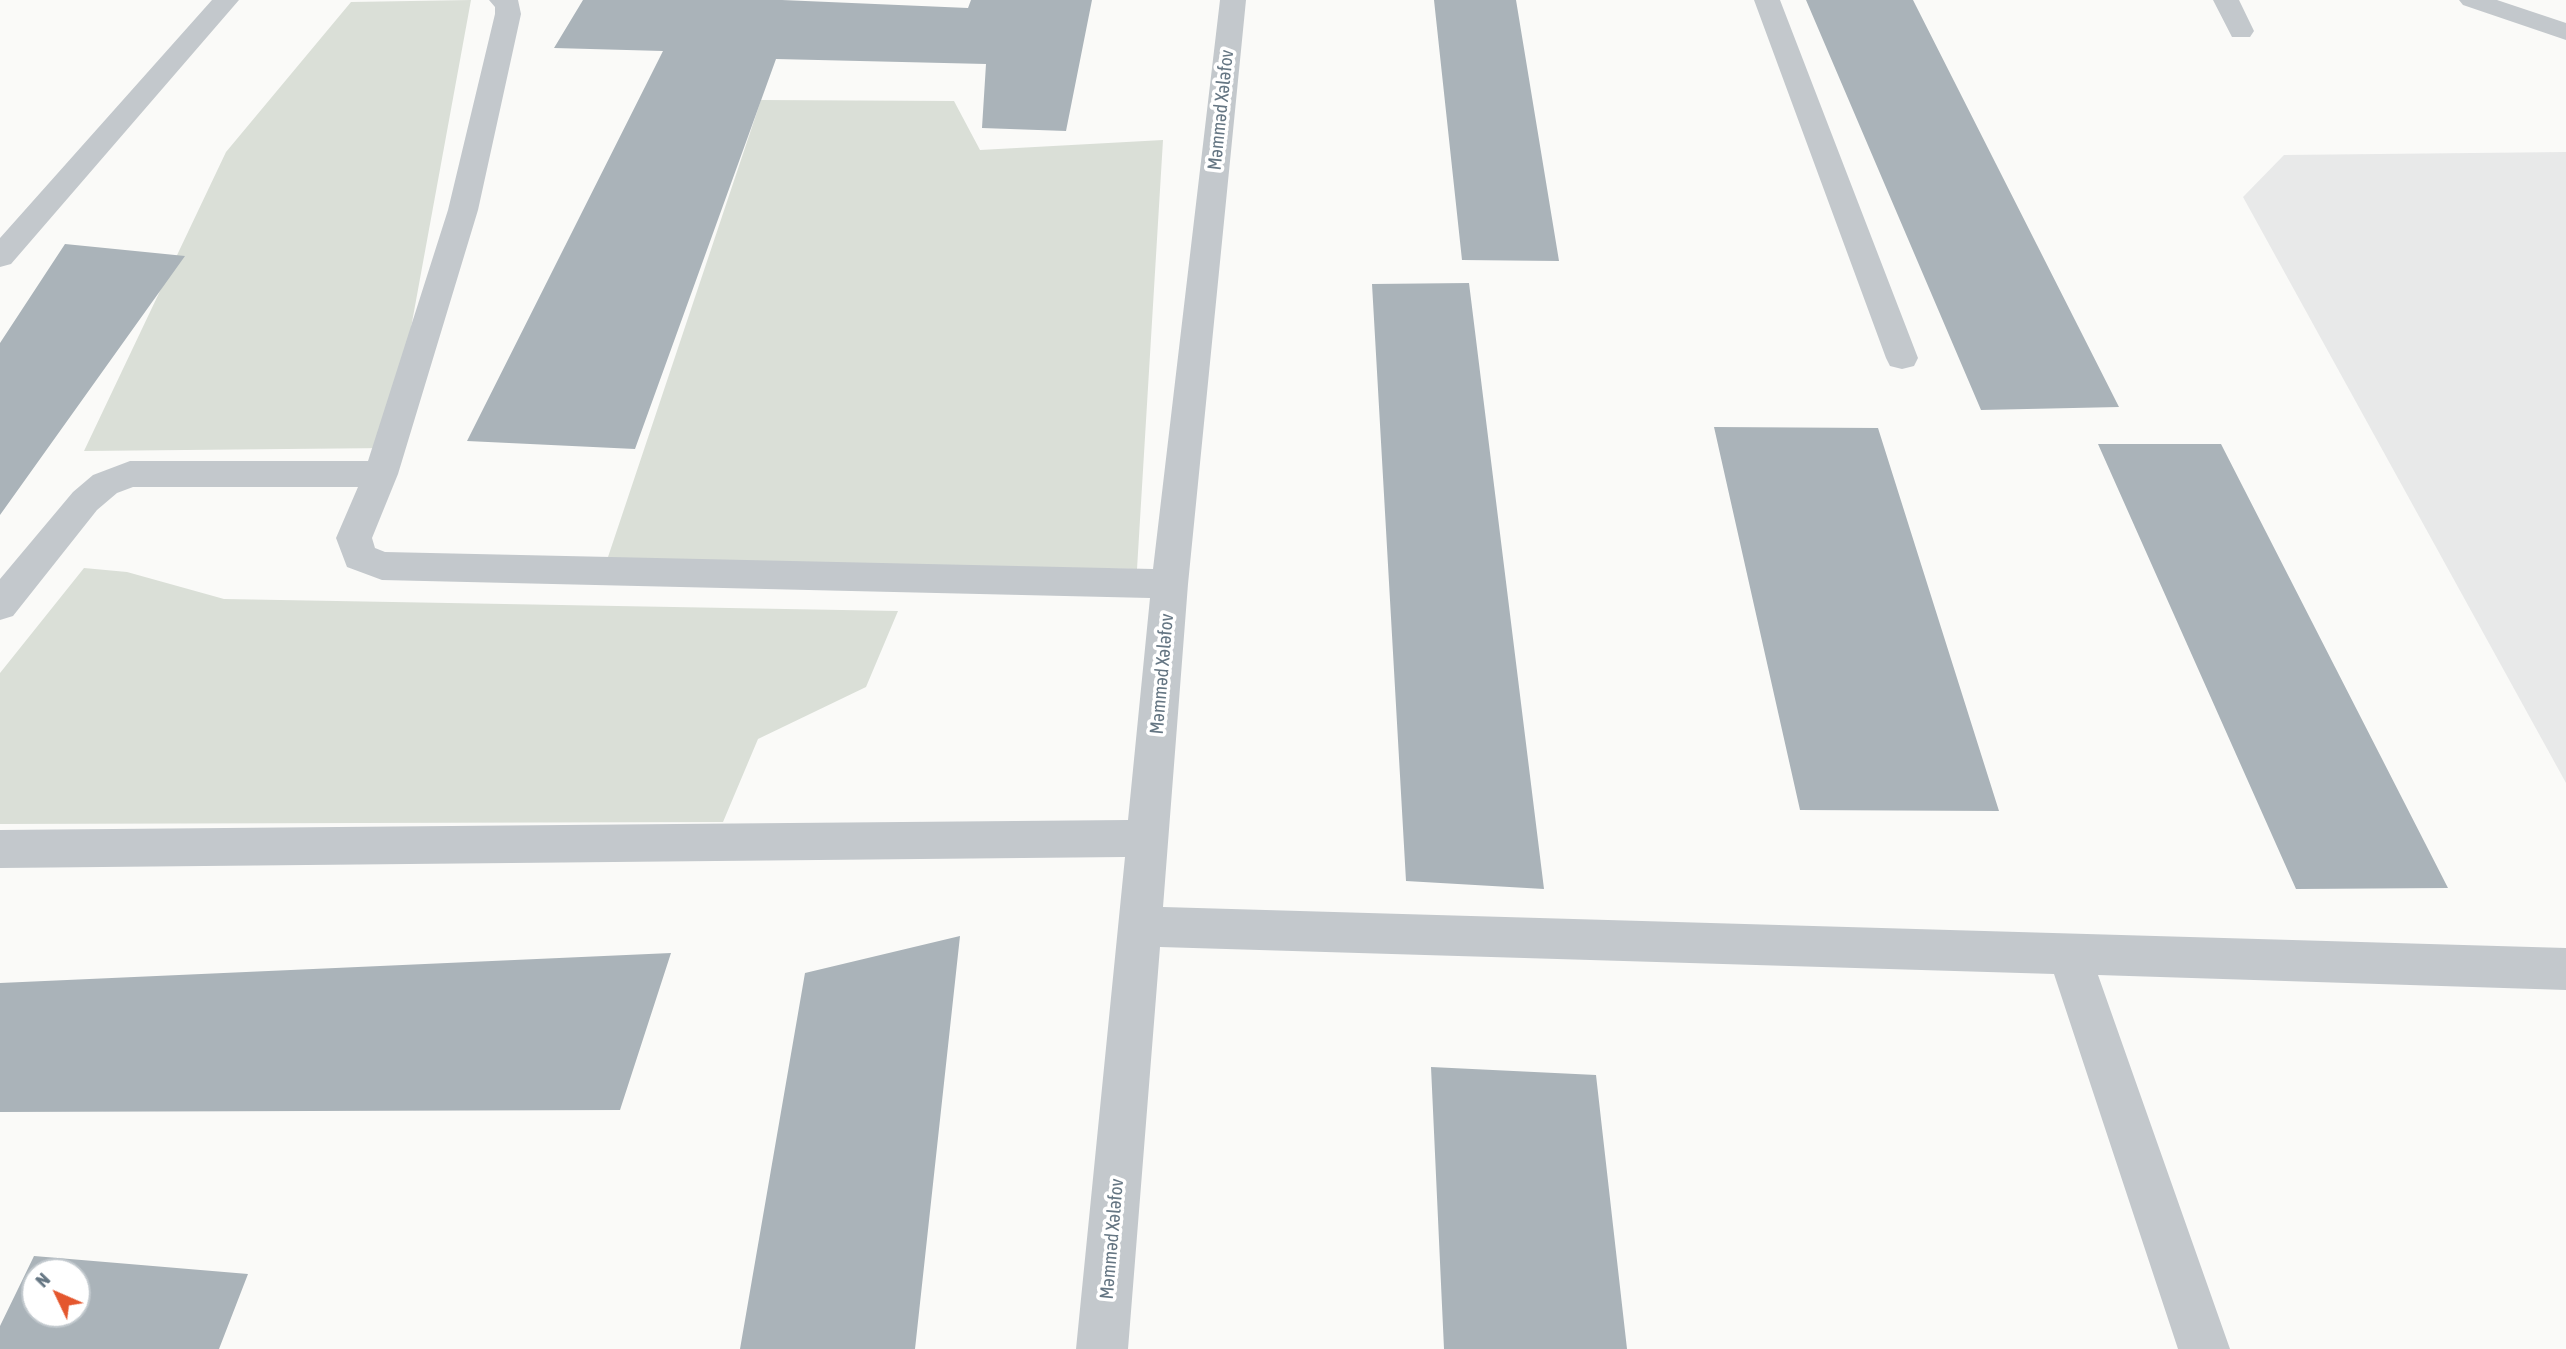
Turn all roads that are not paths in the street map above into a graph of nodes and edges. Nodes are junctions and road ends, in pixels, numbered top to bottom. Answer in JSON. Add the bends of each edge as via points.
{"nodes":[{"id":1,"x":226,"y":0,"type":"edge"},
{"id":2,"x":502,"y":0,"type":"edge"},
{"id":3,"x":1233,"y":0,"type":"edge"},
{"id":4,"x":1767,"y":0,"type":"edge"},
{"id":5,"x":2226,"y":0,"type":"edge"},
{"id":6,"x":2472,"y":0,"type":"edge"},
{"id":7,"x":2241,"y":31,"type":"dead end"},
{"id":8,"x":2566,"y":32,"type":"edge"},
{"id":9,"x":0,"y":257,"type":"edge"},
{"id":10,"x":1902,"y":358,"type":"dead end"},
{"id":11,"x":381,"y":474,"type":"junction"},
{"id":12,"x":1170,"y":584,"type":"junction"},
{"id":13,"x":0,"y":605,"type":"edge"},
{"id":14,"x":1148,"y":838,"type":"junction"},
{"id":15,"x":0,"y":849,"type":"edge"},
{"id":16,"x":1139,"y":926,"type":"junction"},
{"id":17,"x":2069,"y":955,"type":"junction"},
{"id":18,"x":2566,"y":969,"type":"edge"},
{"id":19,"x":1102,"y":1349,"type":"edge"},
{"id":20,"x":2204,"y":1349,"type":"edge"}],
"edges":[{"from":1,"to":9,"type":"street"},
{"from":2,"to":11,"type":"street","via":[[508,4],[508,13],[463,210]]},
{"from":3,"to":12,"type":"street","name":"Məmməd Xələfov"},
{"from":4,"to":10,"type":"street"},
{"from":5,"to":7,"type":"street"},
{"from":6,"to":8,"type":"street"},
{"from":11,"to":12,"type":"street","via":[[355,538],[360,557],[382,566]]},
{"from":11,"to":13,"type":"street","via":[[130,474],[105,484],[85,501]]},
{"from":12,"to":14,"type":"street","name":"Məmməd Xələfov"},
{"from":14,"to":15,"type":"street"},
{"from":14,"to":16,"type":"street","name":"Məmməd Xələfov"},
{"from":16,"to":17,"type":"street"},
{"from":16,"to":19,"type":"street","name":"Məmməd Xələfov"},
{"from":17,"to":18,"type":"street"},
{"from":17,"to":20,"type":"street"}]}
